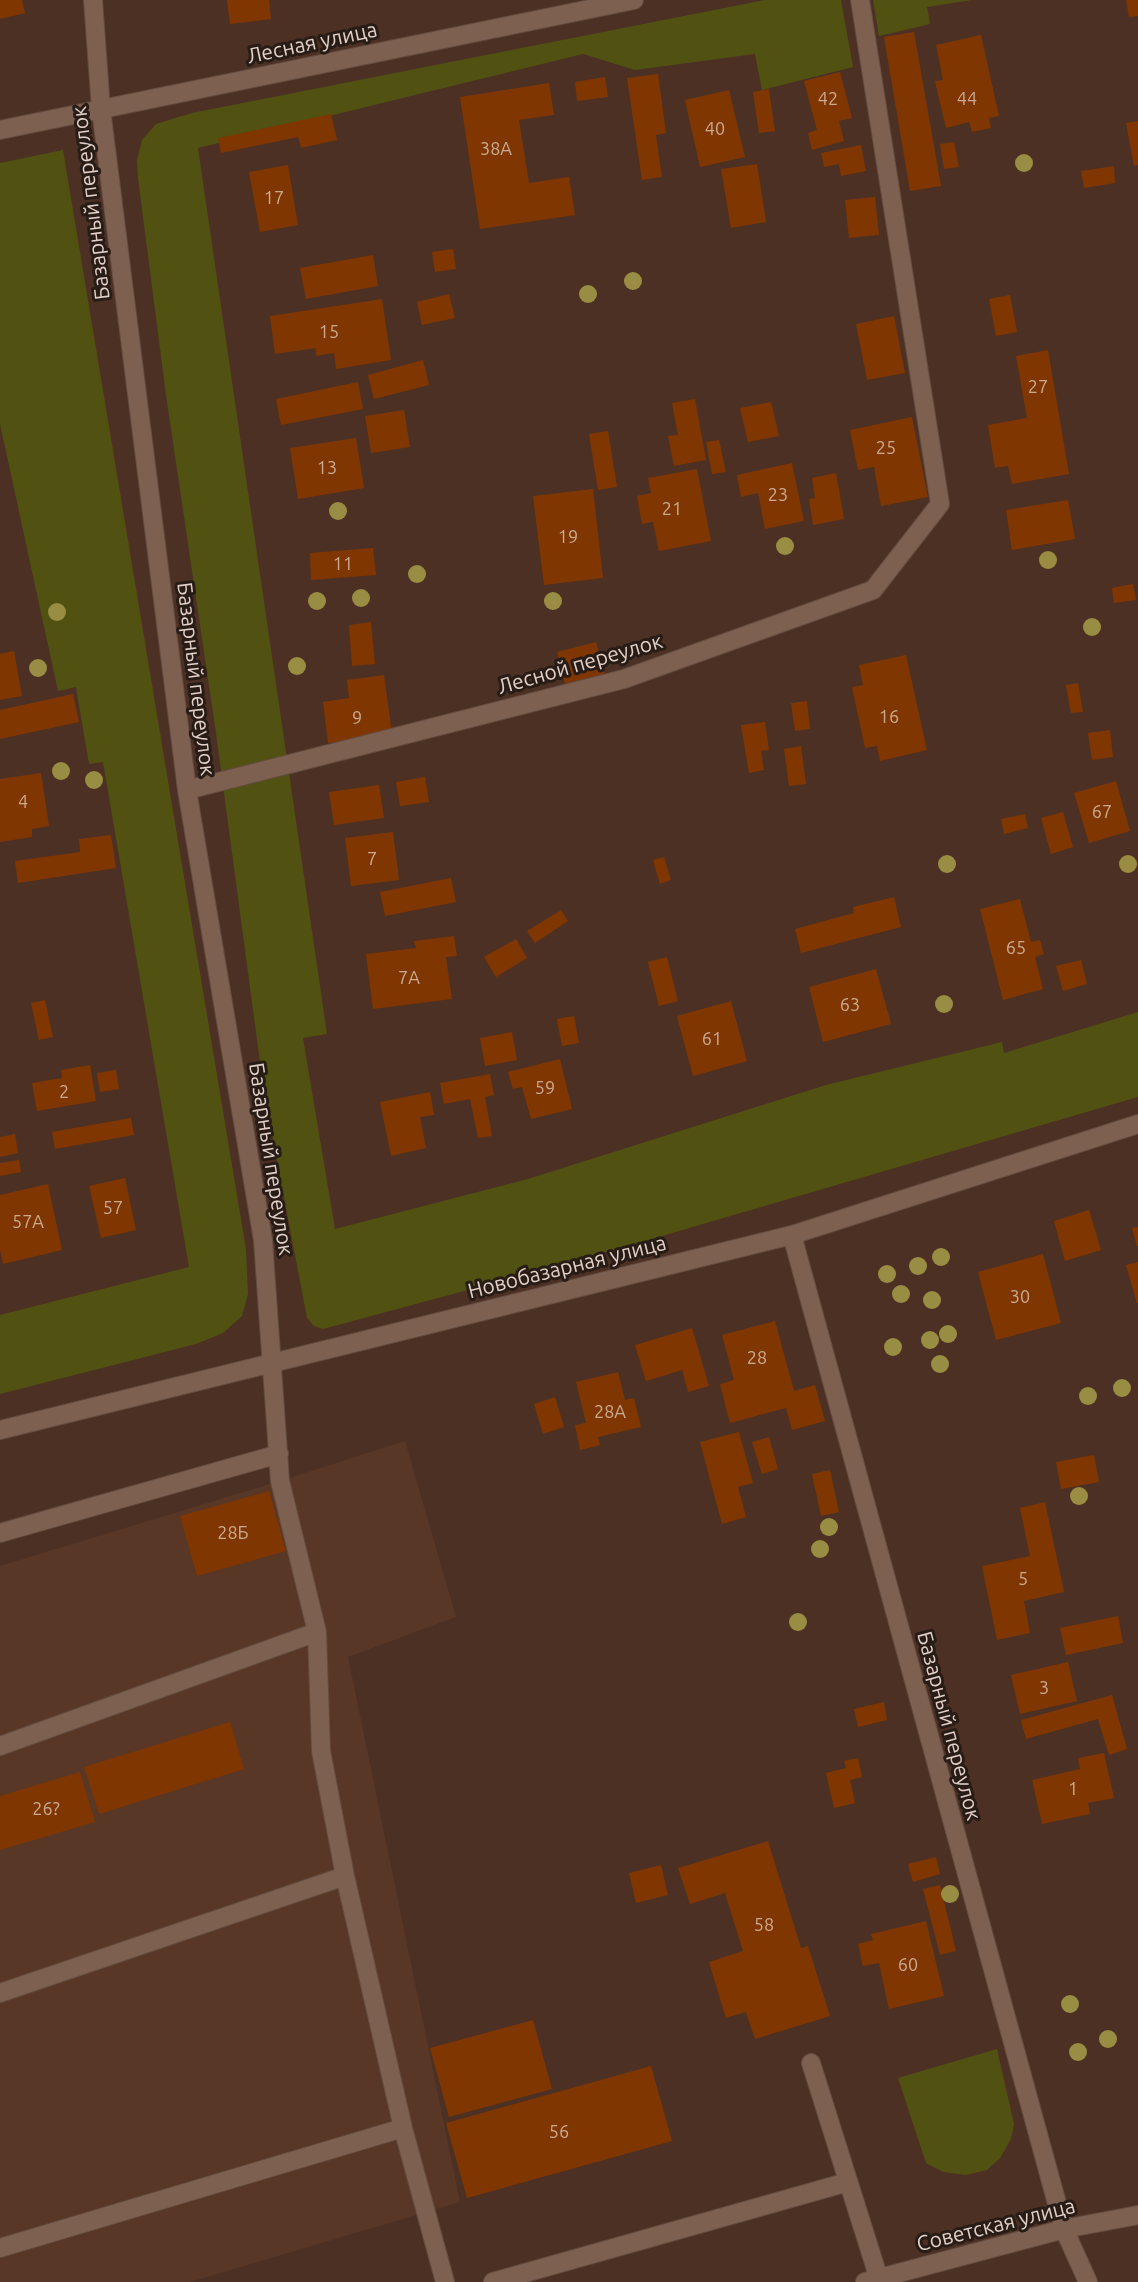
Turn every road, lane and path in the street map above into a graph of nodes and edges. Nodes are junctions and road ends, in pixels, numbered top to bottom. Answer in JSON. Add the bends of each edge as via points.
{"nodes":[{"id":1,"x":93,"y":0,"type":"edge"},
{"id":2,"x":634,"y":0,"type":"edge"},
{"id":3,"x":860,"y":0,"type":"edge"},
{"id":4,"x":101,"y":109,"type":"junction"},
{"id":5,"x":0,"y":130,"type":"edge"},
{"id":6,"x":188,"y":790,"type":"junction"},
{"id":7,"x":1138,"y":1124,"type":"edge"},
{"id":8,"x":792,"y":1235,"type":"junction"},
{"id":9,"x":273,"y":1362,"type":"junction"},
{"id":10,"x":0,"y":1430,"type":"edge"},
{"id":11,"x":279,"y":1454,"type":"junction"},
{"id":12,"x":0,"y":1533,"type":"edge"},
{"id":13,"x":317,"y":1632,"type":"junction"},
{"id":14,"x":0,"y":1746,"type":"edge"},
{"id":15,"x":345,"y":1876,"type":"junction"},
{"id":16,"x":0,"y":1994,"type":"edge"},
{"id":17,"x":812,"y":2063,"type":"dead end"},
{"id":18,"x":403,"y":2128,"type":"junction"},
{"id":19,"x":848,"y":2182,"type":"junction"},
{"id":20,"x":1138,"y":2215,"type":"edge"},
{"id":21,"x":1064,"y":2229,"type":"junction"},
{"id":22,"x":0,"y":2248,"type":"edge"},
{"id":23,"x":872,"y":2280,"type":"edge"},
{"id":24,"x":444,"y":2282,"type":"edge"},
{"id":25,"x":493,"y":2282,"type":"edge"},
{"id":26,"x":1088,"y":2282,"type":"edge"}],
"edges":[{"from":1,"to":4,"type":"street","name":"Базарный переулок"},
{"from":2,"to":4,"type":"street","name":"Лесная улица"},
{"from":3,"to":6,"type":"street","name":"Лесной переулок","via":[[940,504],[873,590],[624,679]]},
{"from":4,"to":5,"type":"street","name":"Лесная улица"},
{"from":4,"to":6,"type":"street","name":"Базарный переулок"},
{"from":6,"to":9,"type":"street","name":"Базарный переулок","via":[[263,1240]]},
{"from":7,"to":8,"type":"street","name":"Новобазарная улица"},
{"from":8,"to":9,"type":"street","name":"Новобазарная улица"},
{"from":8,"to":21,"type":"street","name":"Базарный переулок"},
{"from":9,"to":10,"type":"street","name":"Новобазарная улица"},
{"from":9,"to":11,"type":"street","name":"Базарный переулок"},
{"from":11,"to":12,"type":"street"},
{"from":11,"to":13,"type":"street","name":"Базарный переулок","via":[[280,1481]]},
{"from":13,"to":14,"type":"street"},
{"from":13,"to":15,"type":"street","name":"Базарный переулок","via":[[321,1751]]},
{"from":15,"to":16,"type":"street"},
{"from":15,"to":18,"type":"street","name":"Базарный переулок"},
{"from":17,"to":19,"type":"street"},
{"from":18,"to":22,"type":"street"},
{"from":18,"to":24,"type":"street","name":"Базарный переулок"},
{"from":19,"to":23,"type":"street"},
{"from":19,"to":25,"type":"street"},
{"from":20,"to":21,"type":"street","name":"Советская улица"},
{"from":21,"to":23,"type":"street","name":"Советская улица"},
{"from":21,"to":26,"type":"street","name":"Базарный переулок"}]}
